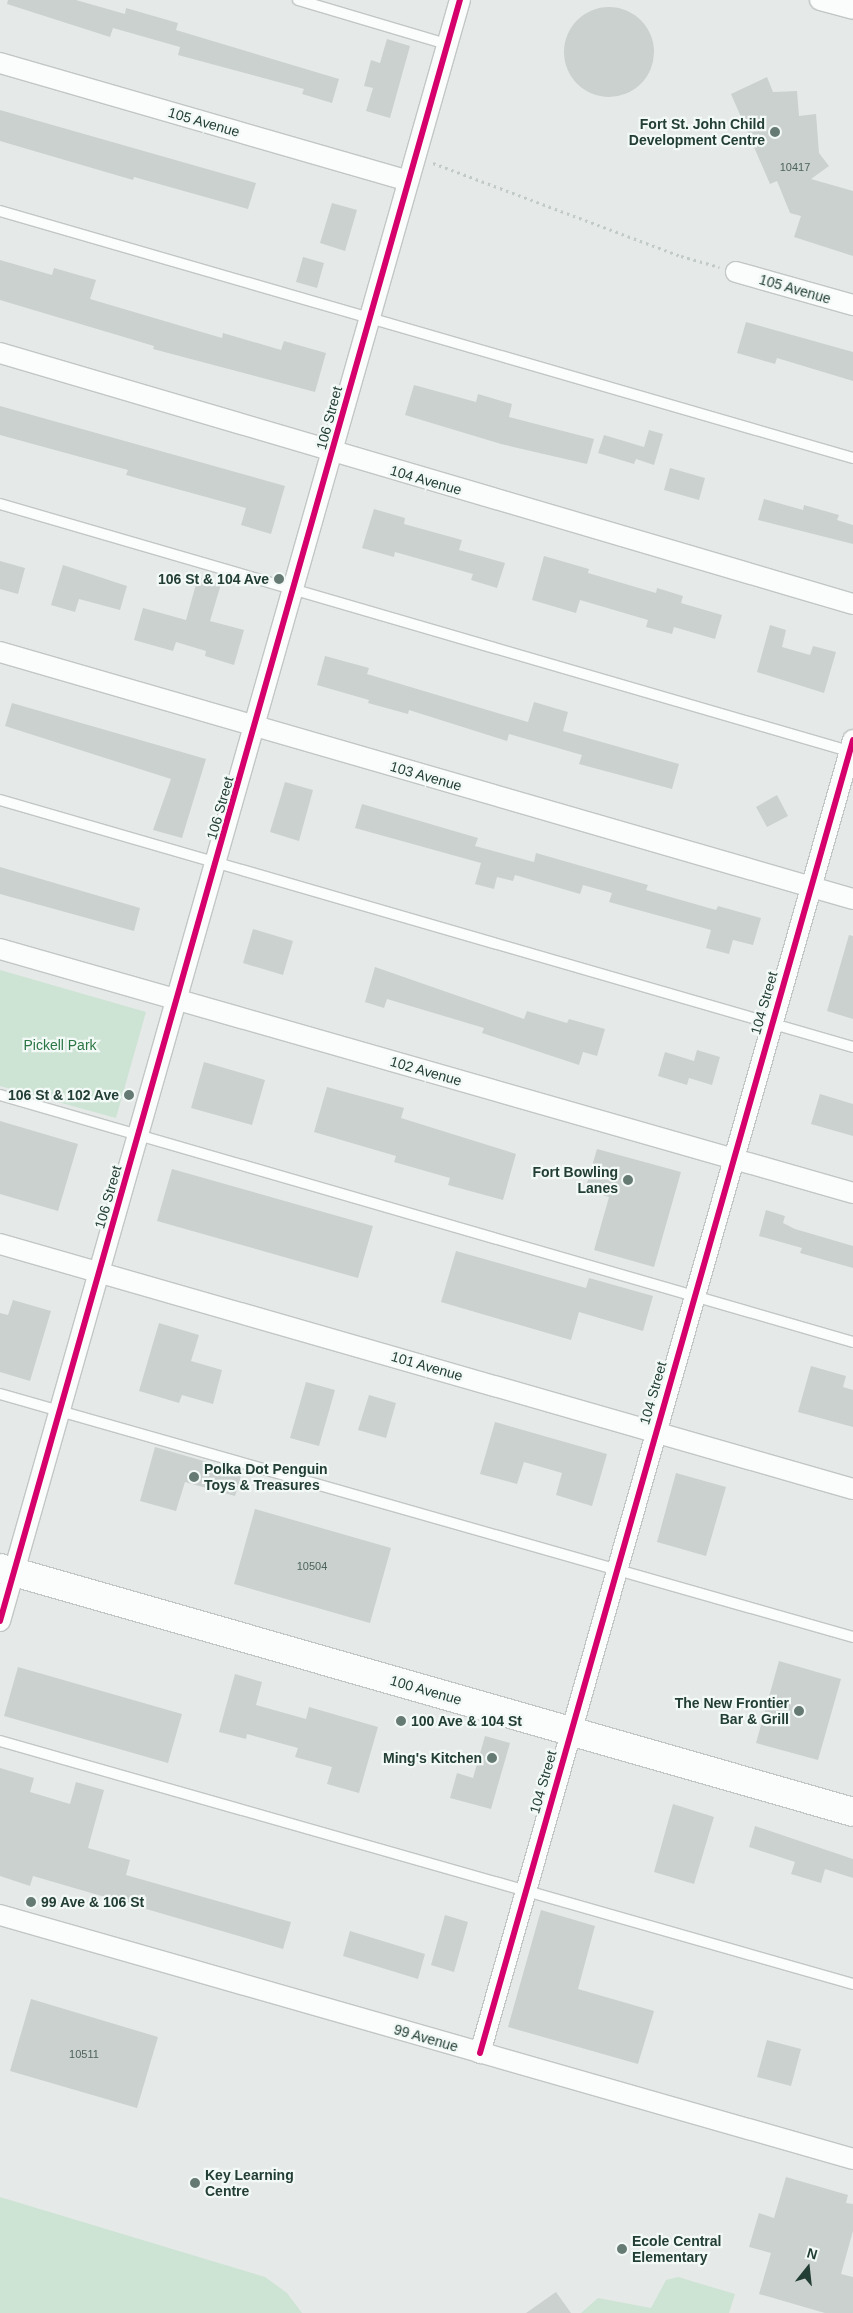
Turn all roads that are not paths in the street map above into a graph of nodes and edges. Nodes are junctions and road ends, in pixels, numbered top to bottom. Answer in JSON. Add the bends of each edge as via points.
{"nodes":[{"id":1,"x":298,"y":0,"type":"edge"},
{"id":2,"x":460,"y":0,"type":"edge"},
{"id":3,"x":820,"y":0,"type":"edge"},
{"id":4,"x":853,"y":9,"type":"edge"},
{"id":5,"x":448,"y":44,"type":"junction"},
{"id":6,"x":0,"y":63,"type":"edge"},
{"id":7,"x":408,"y":181,"type":"junction"},
{"id":8,"x":0,"y":211,"type":"edge"},
{"id":9,"x":736,"y":272,"type":"road end"},
{"id":10,"x":853,"y":305,"type":"edge"},
{"id":11,"x":370,"y":318,"type":"junction"},
{"id":12,"x":0,"y":353,"type":"edge"},
{"id":13,"x":333,"y":453,"type":"junction"},
{"id":14,"x":853,"y":458,"type":"edge"},
{"id":15,"x":0,"y":504,"type":"edge"},
{"id":16,"x":295,"y":590,"type":"junction"},
{"id":17,"x":853,"y":604,"type":"edge"},
{"id":18,"x":0,"y":652,"type":"edge"},
{"id":19,"x":256,"y":727,"type":"junction"},
{"id":20,"x":852,"y":748,"type":"edge"},
{"id":21,"x":0,"y":800,"type":"edge"},
{"id":22,"x":218,"y":863,"type":"junction"},
{"id":23,"x":811,"y":886,"type":"junction"},
{"id":24,"x":853,"y":899,"type":"edge"},
{"id":25,"x":0,"y":949,"type":"edge"},
{"id":26,"x":177,"y":1000,"type":"junction"},
{"id":27,"x":771,"y":1024,"type":"junction"},
{"id":28,"x":853,"y":1048,"type":"edge"},
{"id":29,"x":0,"y":1095,"type":"edge"},
{"id":30,"x":138,"y":1135,"type":"junction"},
{"id":31,"x":732,"y":1158,"type":"junction"},
{"id":32,"x":853,"y":1193,"type":"edge"},
{"id":33,"x":0,"y":1244,"type":"edge"},
{"id":34,"x":100,"y":1273,"type":"junction"},
{"id":35,"x":693,"y":1296,"type":"junction"},
{"id":36,"x":853,"y":1342,"type":"edge"},
{"id":37,"x":0,"y":1394,"type":"edge"},
{"id":38,"x":60,"y":1411,"type":"junction"},
{"id":39,"x":655,"y":1431,"type":"junction"},
{"id":40,"x":853,"y":1488,"type":"edge"},
{"id":41,"x":616,"y":1569,"type":"junction"},
{"id":42,"x":7,"y":1570,"type":"edge"},
{"id":43,"x":0,"y":1621,"type":"edge"},
{"id":44,"x":853,"y":1636,"type":"edge"},
{"id":45,"x":570,"y":1732,"type":"junction"},
{"id":46,"x":0,"y":1741,"type":"edge"},
{"id":47,"x":853,"y":1812,"type":"edge"},
{"id":48,"x":524,"y":1892,"type":"junction"},
{"id":49,"x":0,"y":1915,"type":"edge"},
{"id":50,"x":853,"y":1984,"type":"edge"},
{"id":51,"x":480,"y":2053,"type":"junction"},
{"id":52,"x":853,"y":2159,"type":"edge"}],
"edges":[{"from":1,"to":5,"type":"lane"},
{"from":2,"to":5,"type":"street","name":"106 Street"},
{"from":3,"to":4,"type":"street"},
{"from":5,"to":7,"type":"street","name":"106 Street"},
{"from":6,"to":7,"type":"street","name":"105 Avenue"},
{"from":7,"to":11,"type":"street","name":"106 Street"},
{"from":8,"to":11,"type":"lane"},
{"from":9,"to":10,"type":"street","name":"105 Avenue"},
{"from":11,"to":13,"type":"street","name":"106 Street"},
{"from":11,"to":14,"type":"lane"},
{"from":12,"to":13,"type":"street","name":"104 Avenue"},
{"from":13,"to":16,"type":"street","name":"106 Street"},
{"from":13,"to":17,"type":"street","name":"104 Avenue"},
{"from":15,"to":16,"type":"lane"},
{"from":16,"to":19,"type":"street","name":"106 Street"},
{"from":16,"to":20,"type":"lane"},
{"from":18,"to":19,"type":"street","name":"103 Avenue"},
{"from":19,"to":22,"type":"street","name":"106 Street"},
{"from":19,"to":23,"type":"street","name":"103 Avenue"},
{"from":20,"to":23,"type":"street","name":"104 Street"},
{"from":21,"to":22,"type":"lane"},
{"from":22,"to":26,"type":"street","name":"106 Street"},
{"from":22,"to":27,"type":"lane"},
{"from":23,"to":24,"type":"street","name":"103 Avenue"},
{"from":23,"to":27,"type":"street","name":"104 Street"},
{"from":25,"to":26,"type":"street","name":"102 Avenue"},
{"from":26,"to":30,"type":"street","name":"106 Street"},
{"from":26,"to":31,"type":"street","name":"102 Avenue"},
{"from":27,"to":28,"type":"lane"},
{"from":27,"to":31,"type":"street","name":"104 Street"},
{"from":29,"to":30,"type":"lane"},
{"from":30,"to":34,"type":"street","name":"106 Street"},
{"from":30,"to":35,"type":"lane"},
{"from":31,"to":32,"type":"street","name":"102 Avenue"},
{"from":31,"to":35,"type":"street","name":"104 Street"},
{"from":33,"to":34,"type":"street","name":"101 Avenue"},
{"from":34,"to":38,"type":"street","name":"106 Street"},
{"from":34,"to":39,"type":"street","name":"101 Avenue"},
{"from":35,"to":36,"type":"lane"},
{"from":35,"to":39,"type":"street","name":"104 Street"},
{"from":37,"to":38,"type":"lane"},
{"from":38,"to":41,"type":"lane"},
{"from":38,"to":42,"type":"street","name":"106 Street"},
{"from":39,"to":40,"type":"street","name":"101 Avenue"},
{"from":39,"to":41,"type":"street","name":"104 Street"},
{"from":41,"to":44,"type":"lane"},
{"from":41,"to":45,"type":"street","name":"104 Street"},
{"from":42,"to":43,"type":"street","name":"106 Street"},
{"from":42,"to":45,"type":"main road","name":"100 Avenue"},
{"from":45,"to":47,"type":"main road","name":"100 Avenue"},
{"from":45,"to":48,"type":"street","name":"104 Street"},
{"from":46,"to":48,"type":"lane"},
{"from":48,"to":50,"type":"lane"},
{"from":48,"to":51,"type":"street","name":"104 Street"},
{"from":49,"to":51,"type":"street","name":"99 Avenue"},
{"from":51,"to":52,"type":"street","name":"99 Avenue"}]}
